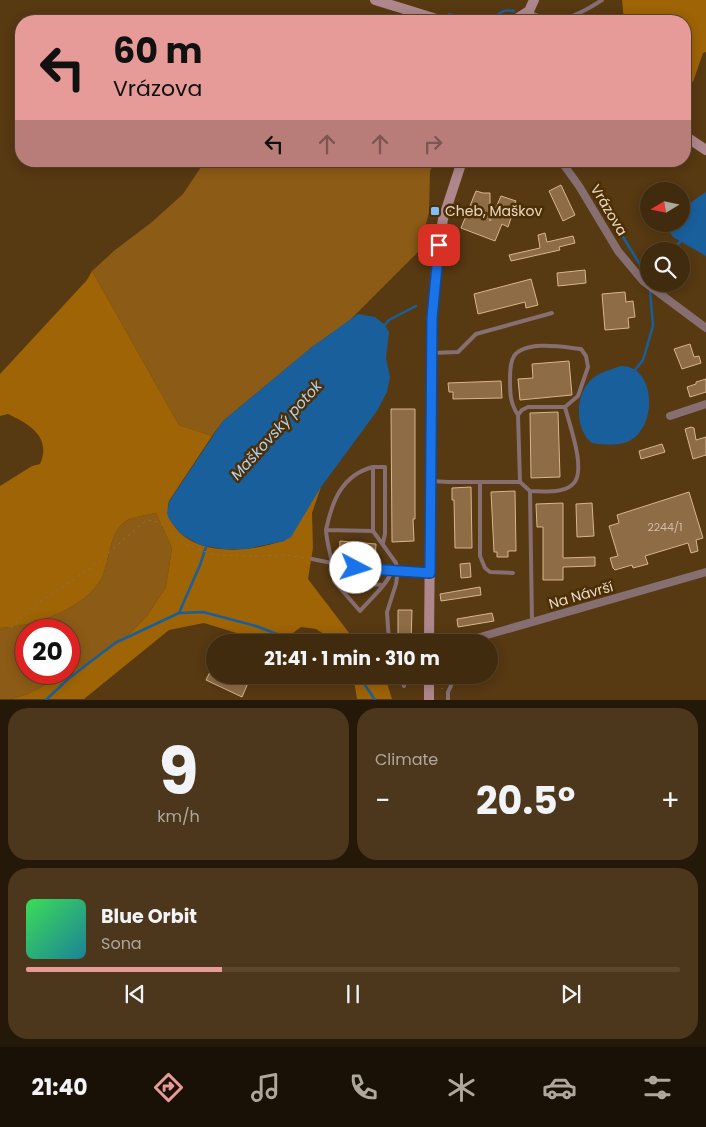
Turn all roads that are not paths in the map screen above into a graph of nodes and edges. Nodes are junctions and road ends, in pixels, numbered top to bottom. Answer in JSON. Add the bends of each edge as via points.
{"nodes":[{"id":1,"x":375,"y":0,"type":"edge"},
{"id":2,"x":534,"y":0,"type":"edge"},
{"id":3,"x":602,"y":0,"type":"edge"},
{"id":4,"x":424,"y":15,"type":"edge"},
{"id":5,"x":529,"y":15,"type":"edge"},
{"id":6,"x":578,"y":15,"type":"edge"},
{"id":7,"x":691,"y":140,"type":"edge"},
{"id":8,"x":706,"y":150,"type":"edge"},
{"id":9,"x":460,"y":167,"type":"edge"},
{"id":10,"x":565,"y":167,"type":"edge"},
{"id":11,"x":552,"y":313,"type":"dead end"},
{"id":12,"x":706,"y":328,"type":"edge"},
{"id":13,"x":432,"y":353,"type":"junction"},
{"id":14,"x":706,"y":404,"type":"edge"},
{"id":15,"x":565,"y":407,"type":"junction"},
{"id":16,"x":518,"y":415,"type":"junction"},
{"id":17,"x":670,"y":416,"type":"dead end"},
{"id":18,"x":373,"y":467,"type":"junction"},
{"id":19,"x":431,"y":481,"type":"junction"},
{"id":20,"x":480,"y":482,"type":"junction"},
{"id":21,"x":520,"y":482,"type":"junction"},
{"id":22,"x":530,"y":491,"type":"junction"},
{"id":23,"x":326,"y":530,"type":"junction"},
{"id":24,"x":373,"y":531,"type":"junction"},
{"id":25,"x":383,"y":543,"type":"junction"},
{"id":26,"x":312,"y":559,"type":"road end"},
{"id":27,"x":333,"y":564,"type":"junction"},
{"id":28,"x":392,"y":571,"type":"junction"},
{"id":29,"x":398,"y":571,"type":"junction"},
{"id":30,"x":706,"y":572,"type":"edge"},
{"id":31,"x":430,"y":573,"type":"junction"},
{"id":32,"x":512,"y":573,"type":"dead end"},
{"id":33,"x":334,"y":580,"type":"junction"},
{"id":34,"x":382,"y":585,"type":"junction"},
{"id":35,"x":532,"y":622,"type":"junction"},
{"id":36,"x":388,"y":634,"type":"edge"},
{"id":37,"x":429,"y":634,"type":"edge"},
{"id":38,"x":491,"y":634,"type":"edge"},
{"id":39,"x":429,"y":684,"type":"edge"},
{"id":40,"x":452,"y":684,"type":"edge"},
{"id":41,"x":429,"y":700,"type":"edge"},
{"id":42,"x":448,"y":700,"type":"edge"}],
"edges":[{"from":1,"to":4,"type":"street"},
{"from":2,"to":5,"type":"street"},
{"from":3,"to":6,"type":"lane"},
{"from":7,"to":8,"type":"street"},
{"from":9,"to":13,"type":"street","via":[[443,219],[436,267]]},
{"from":10,"to":12,"type":"street","name":"Vrázova","via":[[618,251],[643,281]]},
{"from":11,"to":13,"type":"lane","via":[[476,334],[458,352]]},
{"from":13,"to":19,"type":"street"},
{"from":14,"to":17,"type":"street"},
{"from":15,"to":16,"type":"lane","via":[[528,408]]},
{"from":15,"to":16,"type":"lane","via":[[578,396],[588,367],[586,356],[581,349],[553,346],[524,348],[514,357],[510,370],[511,404]]},
{"from":15,"to":22,"type":"lane","via":[[578,454],[578,476],[572,485],[559,491]]},
{"from":16,"to":21,"type":"lane"},
{"from":18,"to":23,"type":"lane","via":[[357,472],[339,491],[329,512]]},
{"from":18,"to":24,"type":"lane"},
{"from":18,"to":25,"type":"lane","via":[[385,467],[386,534]]},
{"from":19,"to":20,"type":"lane"},
{"from":19,"to":31,"type":"street"},
{"from":20,"to":21,"type":"lane"},
{"from":20,"to":32,"type":"lane","via":[[480,556],[490,572]]},
{"from":21,"to":22,"type":"lane"},
{"from":22,"to":35,"type":"lane"},
{"from":23,"to":24,"type":"lane"},
{"from":23,"to":27,"type":"lane"},
{"from":24,"to":25,"type":"lane"},
{"from":25,"to":29,"type":"lane"},
{"from":26,"to":27,"type":"lane"},
{"from":27,"to":28,"type":"lane"},
{"from":27,"to":33,"type":"lane"},
{"from":28,"to":29,"type":"lane"},
{"from":28,"to":34,"type":"lane","via":[[388,582]]},
{"from":29,"to":31,"type":"lane"},
{"from":29,"to":36,"type":"lane","via":[[387,612]]},
{"from":30,"to":35,"type":"street","name":"Na Návrší"},
{"from":31,"to":37,"type":"street"},
{"from":33,"to":34,"type":"lane"},
{"from":33,"to":34,"type":"lane","via":[[360,611]]},
{"from":35,"to":38,"type":"street","name":"Na Návrší"},
{"from":39,"to":41,"type":"street"},
{"from":40,"to":42,"type":"lane"}]}
